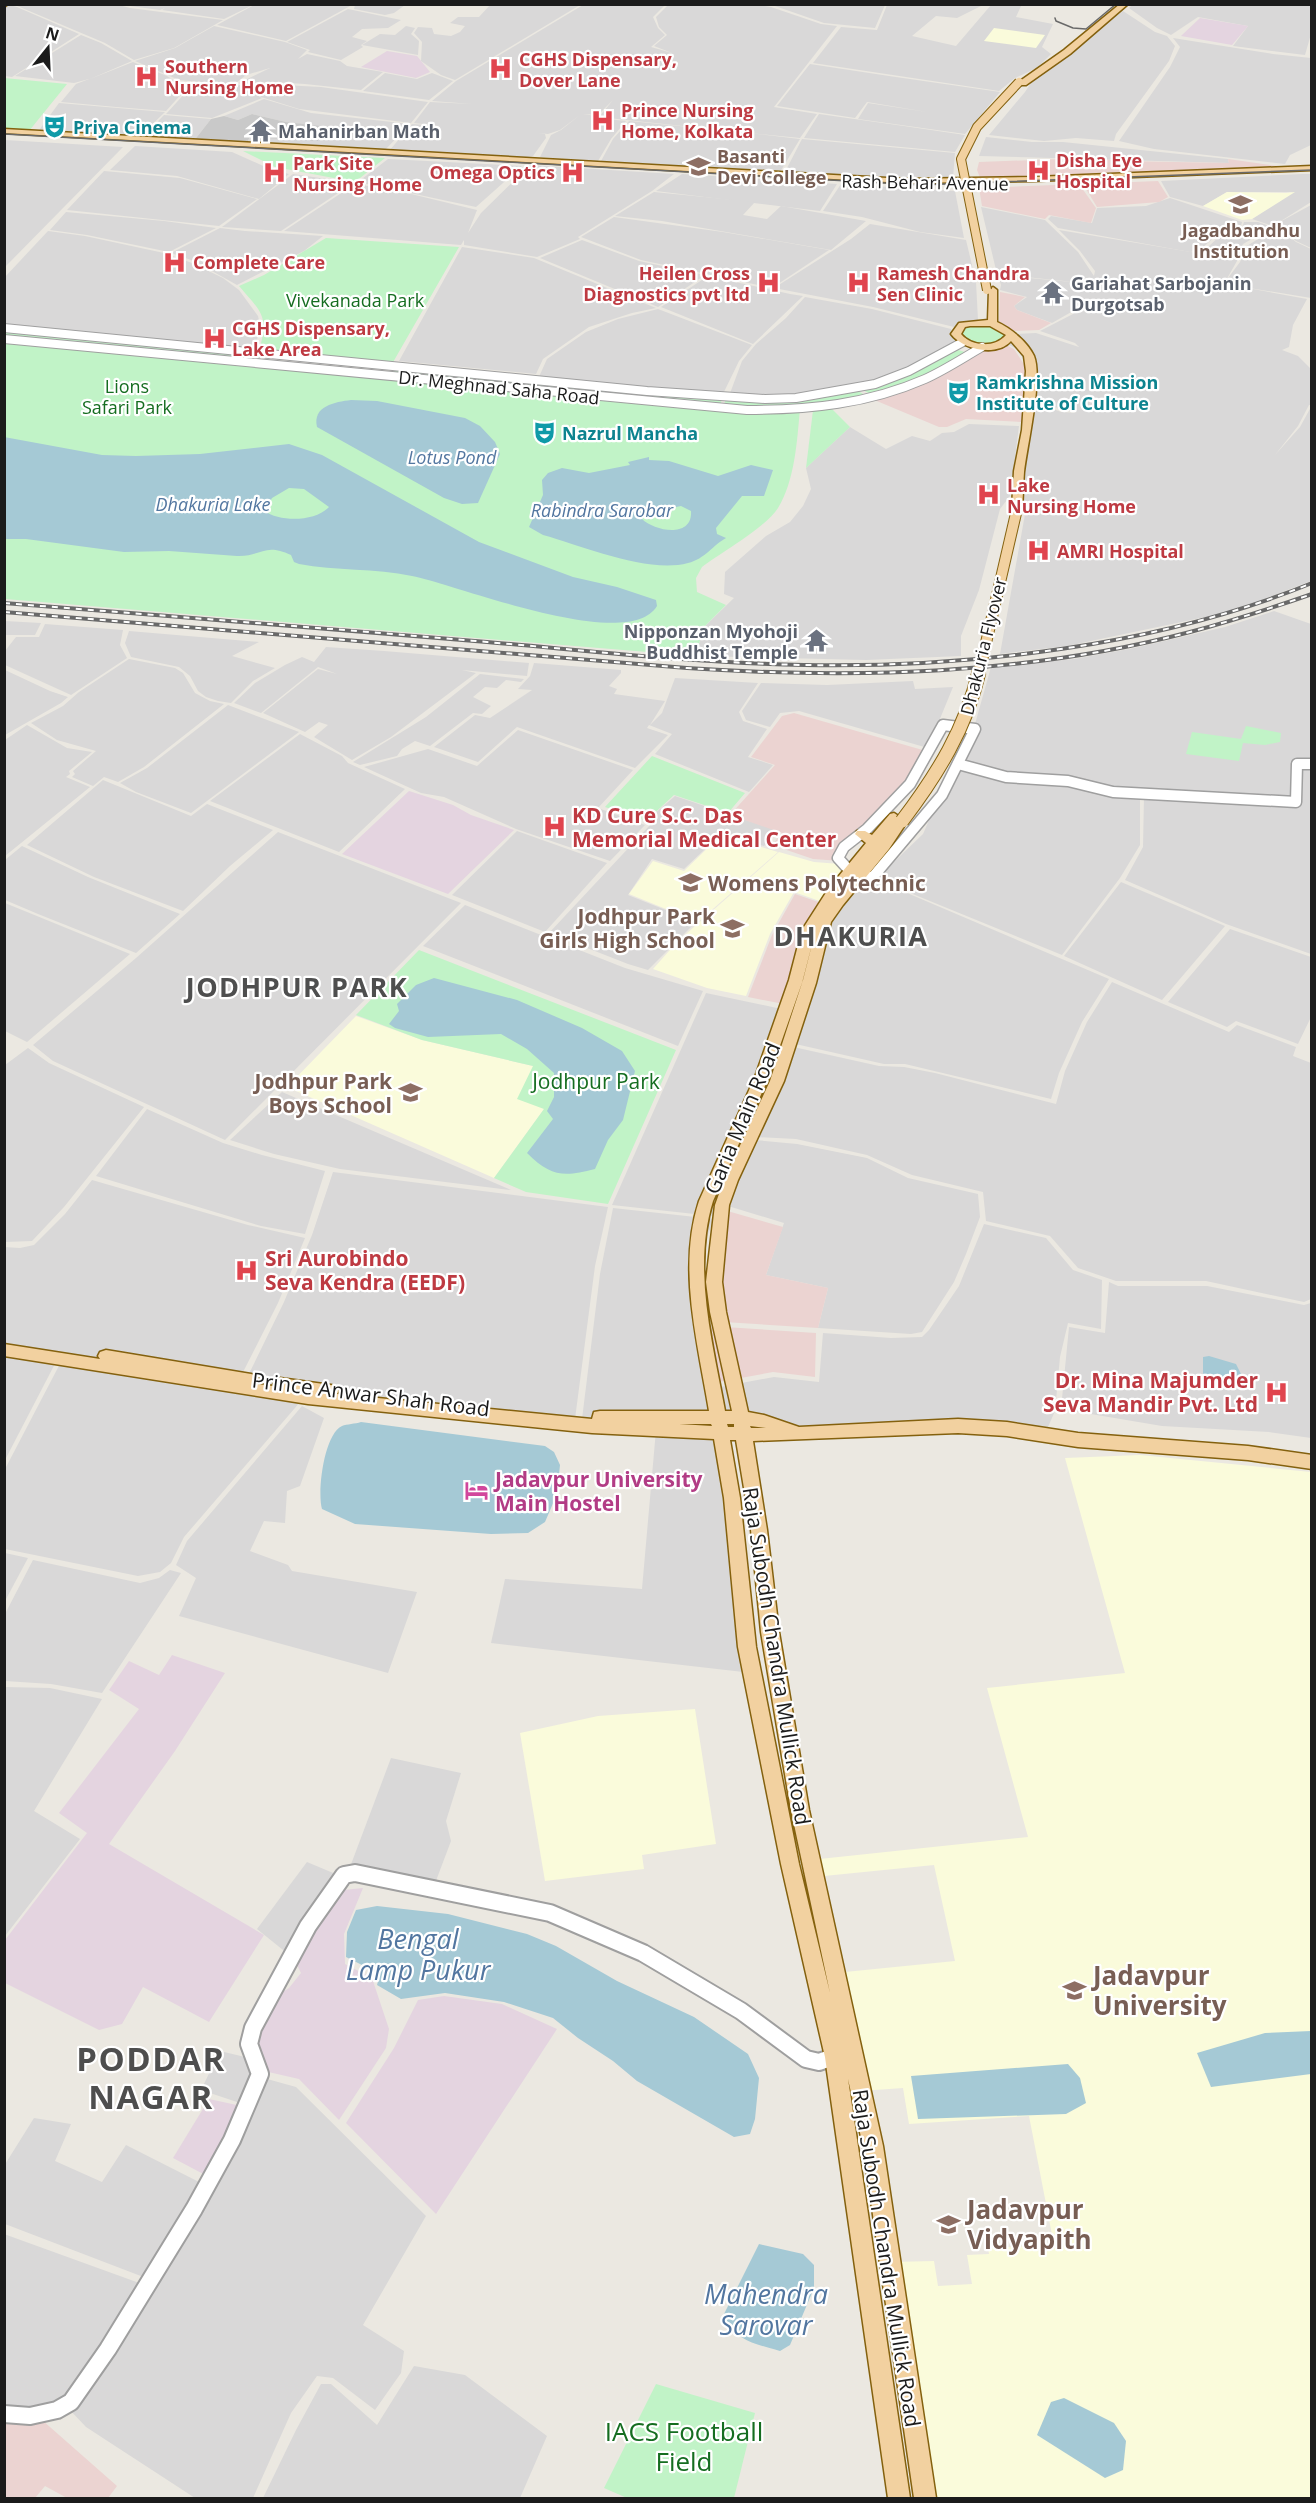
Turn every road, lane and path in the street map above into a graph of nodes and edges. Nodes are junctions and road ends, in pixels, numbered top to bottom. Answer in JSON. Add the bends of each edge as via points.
{"nodes":[{"id":1,"x":1115,"y":4,"type":"edge"},
{"id":2,"x":1125,"y":4,"type":"edge"},
{"id":3,"x":1032,"y":74,"type":"junction"},
{"id":4,"x":4,"y":131,"type":"edge"},
{"id":5,"x":4,"y":137,"type":"edge"},
{"id":6,"x":1310,"y":171,"type":"edge"},
{"id":7,"x":988,"y":322,"type":"junction"},
{"id":8,"x":4,"y":328,"type":"edge"},
{"id":9,"x":104,"y":338,"type":"junction"},
{"id":10,"x":4,"y":339,"type":"edge"},
{"id":11,"x":1007,"y":340,"type":"junction"},
{"id":12,"x":963,"y":342,"type":"junction"},
{"id":13,"x":982,"y":347,"type":"junction"},
{"id":14,"x":95,"y":348,"type":"junction"},
{"id":15,"x":224,"y":349,"type":"junction"},
{"id":16,"x":287,"y":355,"type":"junction"},
{"id":17,"x":217,"y":359,"type":"junction"},
{"id":18,"x":279,"y":365,"type":"junction"},
{"id":19,"x":724,"y":397,"type":"junction"},
{"id":20,"x":721,"y":409,"type":"junction"},
{"id":21,"x":958,"y":764,"type":"junction"},
{"id":22,"x":1311,"y":764,"type":"edge"},
{"id":23,"x":861,"y":834,"type":"junction"},
{"id":24,"x":885,"y":846,"type":"junction"},
{"id":25,"x":861,"y":874,"type":"junction"},
{"id":26,"x":4,"y":1339,"type":"edge"},
{"id":27,"x":4,"y":1350,"type":"edge"},
{"id":28,"x":721,"y":1426,"type":"junction"},
{"id":29,"x":742,"y":1427,"type":"junction"},
{"id":30,"x":1311,"y":1462,"type":"edge"},
{"id":31,"x":843,"y":2053,"type":"junction"},
{"id":32,"x":4,"y":2414,"type":"edge"},
{"id":33,"x":899,"y":2499,"type":"edge"},
{"id":34,"x":925,"y":2499,"type":"edge"}],
"edges":[{"from":1,"to":3,"type":"main road"},
{"from":2,"to":3,"type":"main road"},
{"from":3,"to":7,"type":"main road","bridge":true,"via":[[981,132],[968,156],[990,290]]},
{"from":4,"to":6,"type":"main road","name":"Rash Behari Avenue","via":[[905,181]]},
{"from":5,"to":6,"type":"main road","name":"Rash Behari Avenue","via":[[912,186]]},
{"from":7,"to":11,"type":"main road","name":"Dhakuria Flyover","via":[[1007,330]]},
{"from":7,"to":12,"type":"main road","via":[[957,329],[956,334]]},
{"from":8,"to":9,"type":"street","name":"Dr. Meghnad Saha Road"},
{"from":9,"to":14,"type":"street"},
{"from":9,"to":15,"type":"street","name":"Dr. Meghnad Saha Road"},
{"from":10,"to":14,"type":"street","name":"Dr. Meghnad Saha Road"},
{"from":11,"to":13,"type":"main road"},
{"from":11,"to":24,"type":"main road","name":"Dhakuria Flyover","bridge":true,"via":[[1024,368],[1021,422],[1013,502],[974,694],[934,779],[898,819]]},
{"from":12,"to":13,"type":"main road"},
{"from":12,"to":19,"type":"street","name":"Dr. Meghnad Saha Road","via":[[875,384],[796,398]]},
{"from":13,"to":20,"type":"street","name":"Dr. Meghnad Saha Road","via":[[924,379],[845,404],[777,412]]},
{"from":14,"to":17,"type":"street","name":"Dr. Meghnad Saha Road"},
{"from":15,"to":16,"type":"street","name":"Dr. Meghnad Saha Road"},
{"from":15,"to":17,"type":"street"},
{"from":16,"to":18,"type":"street"},
{"from":16,"to":19,"type":"street","name":"Dr. Meghnad Saha Road"},
{"from":17,"to":18,"type":"street","name":"Dr. Meghnad Saha Road"},
{"from":18,"to":20,"type":"street","name":"Dr. Meghnad Saha Road"},
{"from":19,"to":20,"type":"street"},
{"from":21,"to":22,"type":"street","via":[[1006,777],[1068,781],[1113,792],[1296,802],[1297,764]]},
{"from":21,"to":23,"type":"street","via":[[975,729],[943,725],[910,784]]},
{"from":21,"to":24,"type":"street","via":[[942,795]]},
{"from":23,"to":24,"type":"main road"},
{"from":23,"to":25,"type":"street","via":[[844,847],[838,858],[841,864]]},
{"from":24,"to":25,"type":"main road","name":"Raja Subodh Chandra Mullick Road"},
{"from":25,"to":28,"type":"main road","name":"Garia Main Road","via":[[821,907],[808,930],[783,1021],[701,1217],[698,1299]]},
{"from":25,"to":29,"type":"main road","name":"Raja Subodh Chandra Mullick Road","via":[[825,922],[777,1081],[722,1205],[716,1302]]},
{"from":26,"to":28,"type":"main road","name":"Prince Anwar Shah Road","via":[[246,1380],[580,1417]]},
{"from":27,"to":28,"type":"main road","name":"Prince Anwar Shah Road","via":[[308,1398],[581,1425]]},
{"from":28,"to":29,"type":"main road"},
{"from":28,"to":31,"type":"main road","name":"Raja Subodh Chandra Mullick Road","via":[[747,1647],[790,1864]]},
{"from":29,"to":30,"type":"main road","via":[[804,1435],[1007,1429],[1078,1440],[1248,1453]]},
{"from":29,"to":31,"type":"main road","name":"Raja Subodh Chandra Mullick Road","via":[[777,1678]]},
{"from":31,"to":32,"type":"street","via":[[819,2061],[806,2059],[741,2011],[643,1953],[550,1913],[356,1873],[344,1875],[308,1926],[253,2028],[249,2044],[260,2074],[232,2140],[108,2349],[71,2402],[57,2410],[30,2416]]},
{"from":31,"to":33,"type":"main road","name":"Raja Subodh Chandra Mullick Road"},
{"from":31,"to":34,"type":"main road","name":"Raja Subodh Chandra Mullick Road","via":[[875,2157]]}]}
